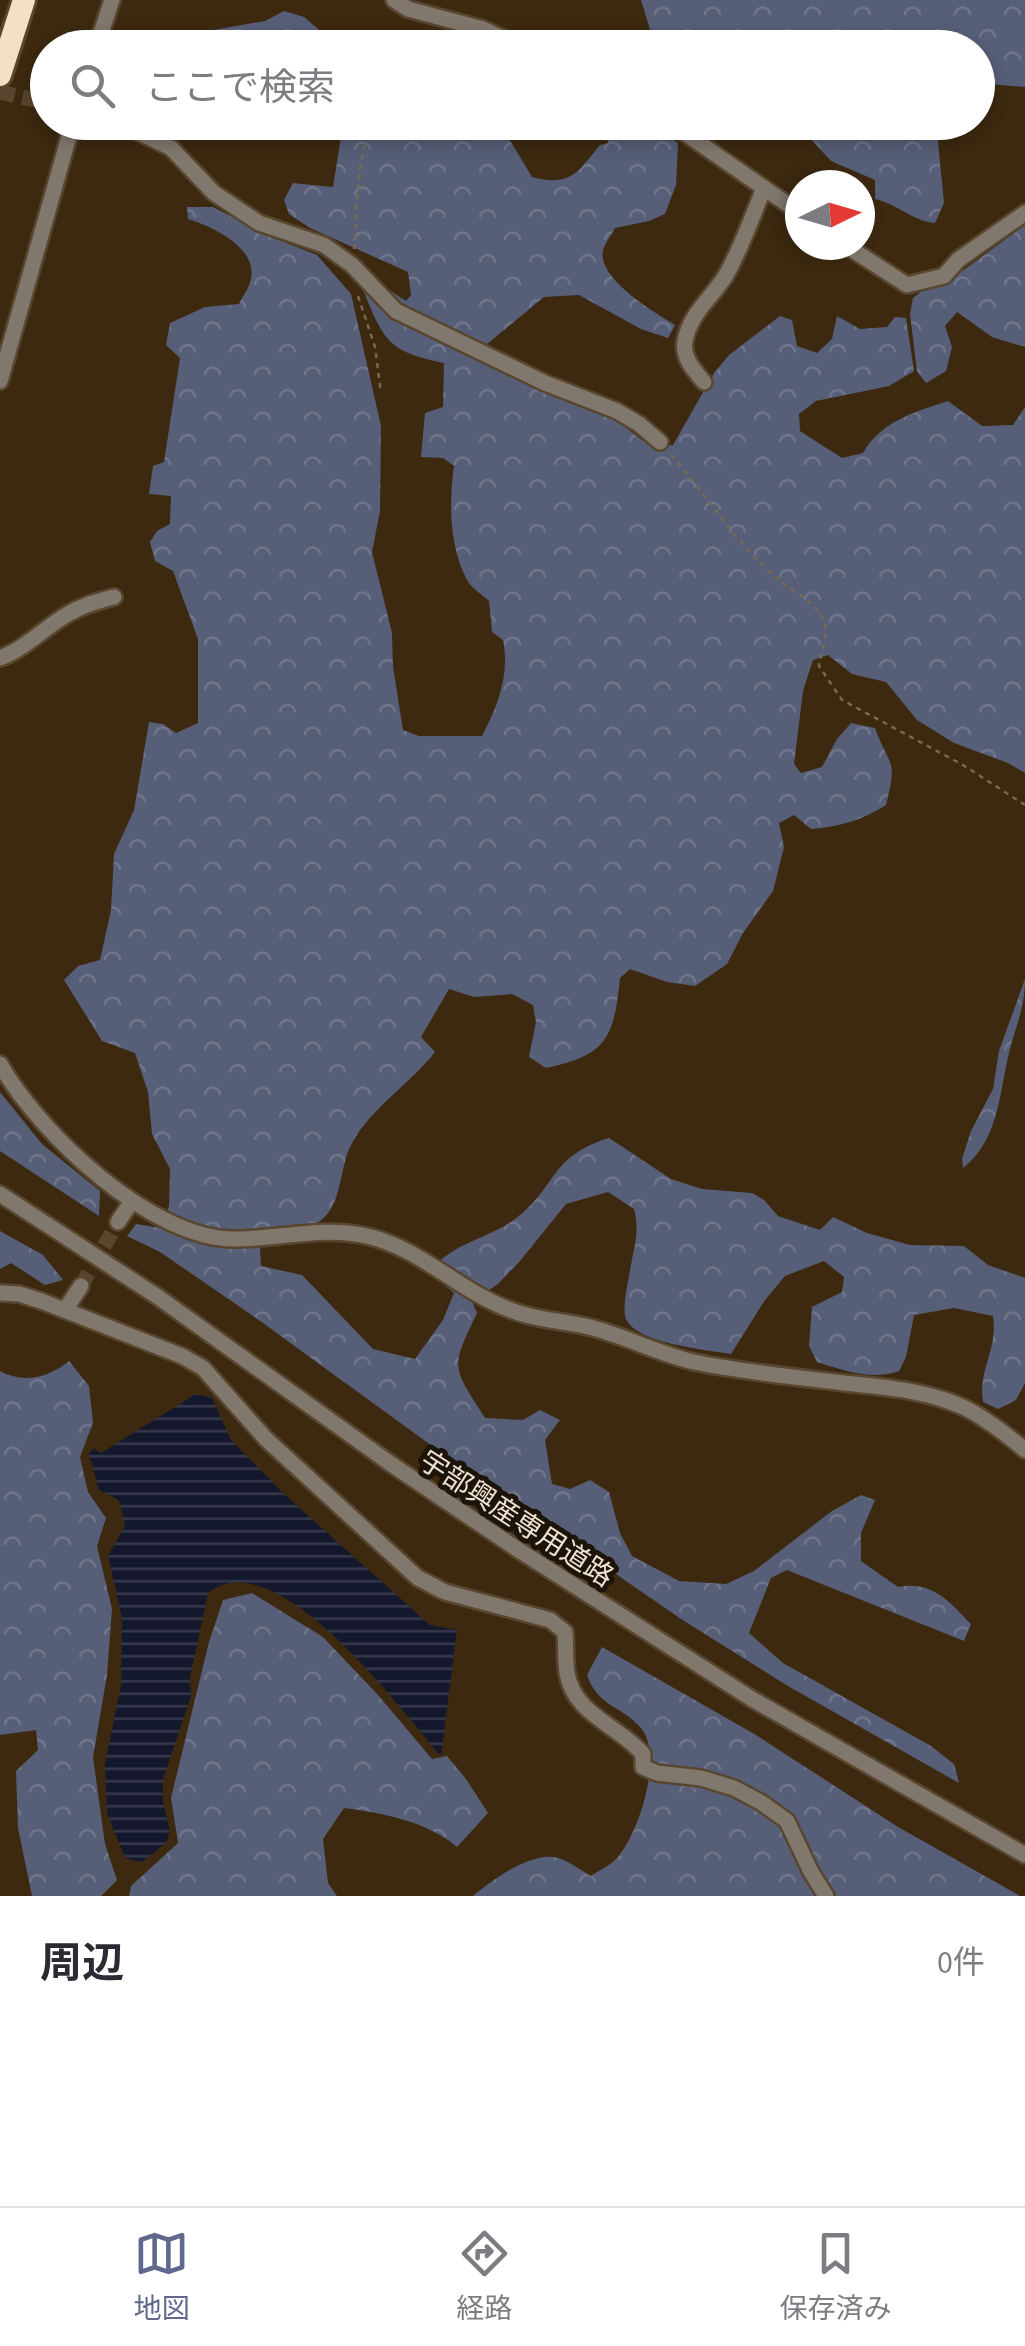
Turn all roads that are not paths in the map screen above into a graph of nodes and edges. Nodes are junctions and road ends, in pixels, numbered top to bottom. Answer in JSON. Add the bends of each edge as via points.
{"nodes":[{"id":1,"x":24,"y":0,"type":"edge"},
{"id":2,"x":112,"y":0,"type":"edge"},
{"id":3,"x":394,"y":0,"type":"edge"},
{"id":4,"x":102,"y":30,"type":"edge"},
{"id":5,"x":483,"y":30,"type":"edge"},
{"id":6,"x":0,"y":75,"type":"edge"},
{"id":7,"x":68,"y":140,"type":"edge"},
{"id":8,"x":155,"y":140,"type":"edge"},
{"id":9,"x":695,"y":140,"type":"edge"},
{"id":10,"x":764,"y":188,"type":"junction"},
{"id":11,"x":785,"y":203,"type":"edge"},
{"id":12,"x":1025,"y":213,"type":"edge"},
{"id":13,"x":868,"y":260,"type":"edge"},
{"id":14,"x":0,"y":381,"type":"edge"},
{"id":15,"x":704,"y":382,"type":"dead end"},
{"id":16,"x":660,"y":442,"type":"road end"},
{"id":17,"x":114,"y":597,"type":"dead end"},
{"id":18,"x":0,"y":658,"type":"edge"},
{"id":19,"x":0,"y":1064,"type":"edge"},
{"id":20,"x":0,"y":1194,"type":"edge"},
{"id":21,"x":132,"y":1201,"type":"junction"},
{"id":22,"x":118,"y":1222,"type":"tunnel mouth"},
{"id":23,"x":81,"y":1286,"type":"tunnel mouth"},
{"id":24,"x":0,"y":1293,"type":"edge"},
{"id":25,"x":64,"y":1310,"type":"junction"},
{"id":26,"x":1025,"y":1450,"type":"edge"},
{"id":27,"x":1025,"y":1855,"type":"edge"},
{"id":28,"x":826,"y":1896,"type":"edge"}],
"edges":[{"from":1,"to":6,"type":"highway"},
{"from":2,"to":4,"type":"street"},
{"from":3,"to":5,"type":"street","via":[[408,10]]},
{"from":7,"to":14,"type":"street"},
{"from":8,"to":16,"type":"street","via":[[214,193],[259,222],[334,251],[396,311],[618,411]]},
{"from":9,"to":10,"type":"street"},
{"from":10,"to":11,"type":"street"},
{"from":10,"to":15,"type":"street","via":[[735,258],[698,309],[684,343],[685,356]]},
{"from":12,"to":13,"type":"street","via":[[944,276],[907,285]]},
{"from":17,"to":18,"type":"street","via":[[68,613]]},
{"from":19,"to":21,"type":"street","via":[[31,1110]]},
{"from":20,"to":27,"type":"street","name":"宇部興産専用道路","via":[[517,1549],[752,1699]]},
{"from":21,"to":22,"type":"street"},
{"from":21,"to":26,"type":"street","via":[[206,1238],[327,1232],[373,1237],[495,1306],[591,1327],[690,1361],[935,1398],[964,1408]]},
{"from":23,"to":25,"type":"street"},
{"from":24,"to":25,"type":"street"},
{"from":25,"to":28,"type":"street","via":[[203,1368],[266,1439],[418,1578],[445,1592],[550,1620],[565,1632],[567,1671],[579,1703],[631,1740],[643,1754],[643,1767],[734,1788],[786,1821]]}]}
